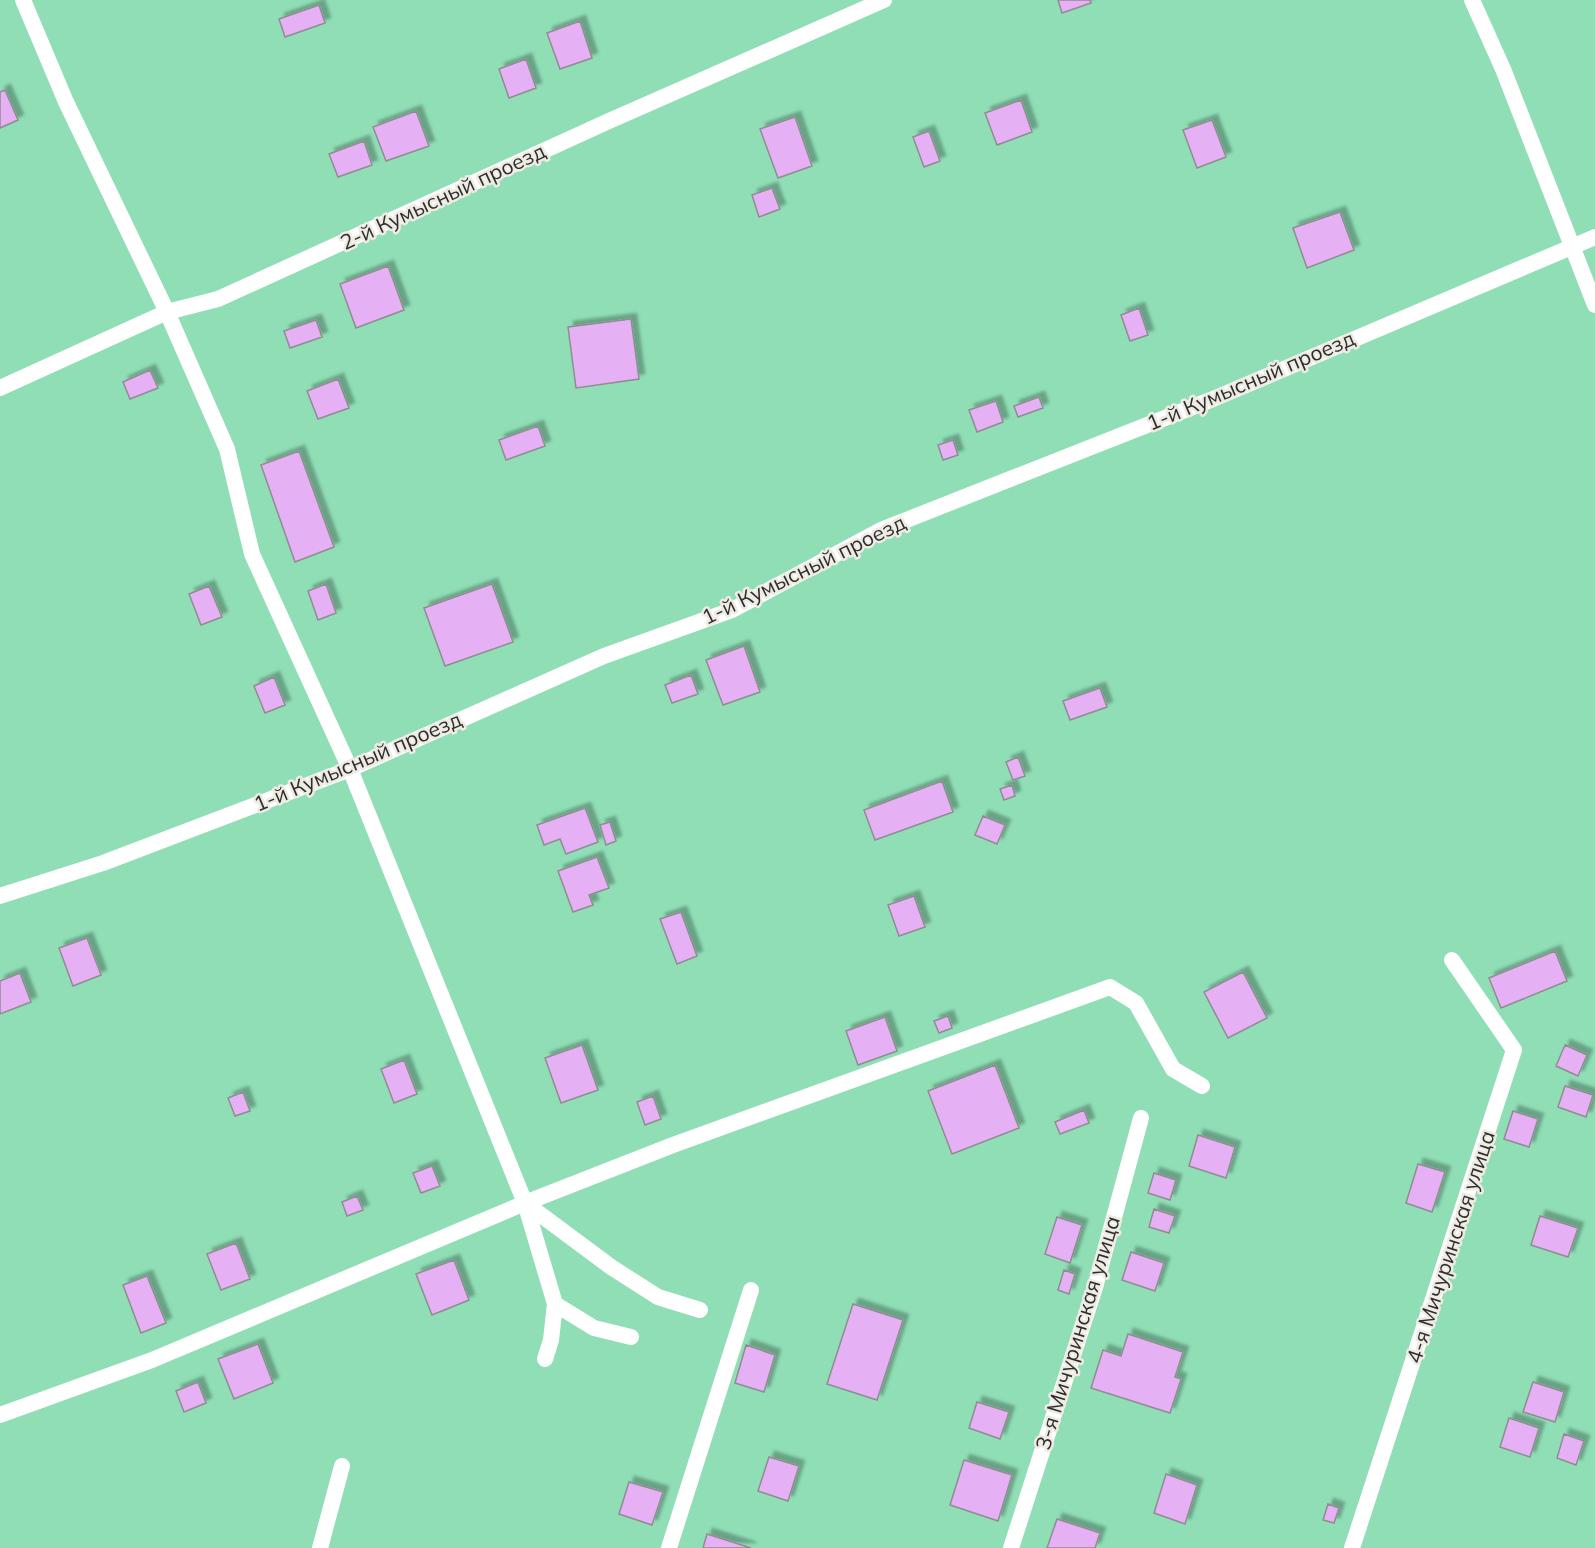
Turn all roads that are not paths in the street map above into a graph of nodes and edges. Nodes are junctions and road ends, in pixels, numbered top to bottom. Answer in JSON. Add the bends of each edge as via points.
{"nodes":[{"id":1,"x":23,"y":0,"type":"edge"},
{"id":2,"x":884,"y":0,"type":"edge"},
{"id":3,"x":1472,"y":0,"type":"edge"},
{"id":4,"x":1595,"y":237,"type":"edge"},
{"id":5,"x":1570,"y":246,"type":"junction"},
{"id":6,"x":1595,"y":305,"type":"edge"},
{"id":7,"x":167,"y":312,"type":"junction"},
{"id":8,"x":0,"y":388,"type":"edge"},
{"id":9,"x":350,"y":769,"type":"junction"},
{"id":10,"x":0,"y":896,"type":"edge"},
{"id":11,"x":1452,"y":960,"type":"dead end"},
{"id":12,"x":1202,"y":1086,"type":"dead end"},
{"id":13,"x":1141,"y":1118,"type":"dead end"},
{"id":14,"x":525,"y":1203,"type":"junction"},
{"id":15,"x":751,"y":1290,"type":"dead end"},
{"id":16,"x":555,"y":1304,"type":"junction"},
{"id":17,"x":700,"y":1310,"type":"dead end"},
{"id":18,"x":631,"y":1337,"type":"dead end"},
{"id":19,"x":545,"y":1359,"type":"dead end"},
{"id":20,"x":0,"y":1415,"type":"edge"},
{"id":21,"x":342,"y":1466,"type":"dead end"},
{"id":22,"x":320,"y":1548,"type":"edge"},
{"id":23,"x":669,"y":1548,"type":"edge"},
{"id":24,"x":1011,"y":1548,"type":"edge"},
{"id":25,"x":1352,"y":1548,"type":"edge"}],
"edges":[{"from":1,"to":7,"type":"lane","via":[[66,102]]},
{"from":2,"to":7,"type":"lane","name":"2-й Кумысный проезд","via":[[218,299]]},
{"from":3,"to":5,"type":"lane","via":[[1503,69]]},
{"from":4,"to":5,"type":"lane","name":"1-й Кумысный проезд"},
{"from":5,"to":6,"type":"lane"},
{"from":5,"to":9,"type":"lane","name":"1-й Кумысный проезд","via":[[1213,399],[880,530],[732,610],[604,656]]},
{"from":7,"to":8,"type":"lane","name":"2-й Кумысный проезд"},
{"from":7,"to":9,"type":"lane","via":[[227,449],[252,554]]},
{"from":9,"to":10,"type":"lane","name":"1-й Кумысный проезд","via":[[103,863]]},
{"from":9,"to":14,"type":"lane"},
{"from":11,"to":25,"type":"lane","name":"4-я Мичуринская улица","via":[[1514,1050]]},
{"from":12,"to":14,"type":"lane","via":[[1173,1069],[1136,1003],[1110,987],[673,1145]]},
{"from":13,"to":24,"type":"lane","name":"3-я Мичуринская улица","via":[[1095,1284]]},
{"from":14,"to":16,"type":"lane"},
{"from":14,"to":17,"type":"lane","via":[[611,1268],[658,1297]]},
{"from":14,"to":20,"type":"lane","via":[[152,1360]]},
{"from":15,"to":23,"type":"lane"},
{"from":16,"to":18,"type":"lane","via":[[594,1328]]},
{"from":16,"to":19,"type":"lane"},
{"from":21,"to":22,"type":"lane"}]}
